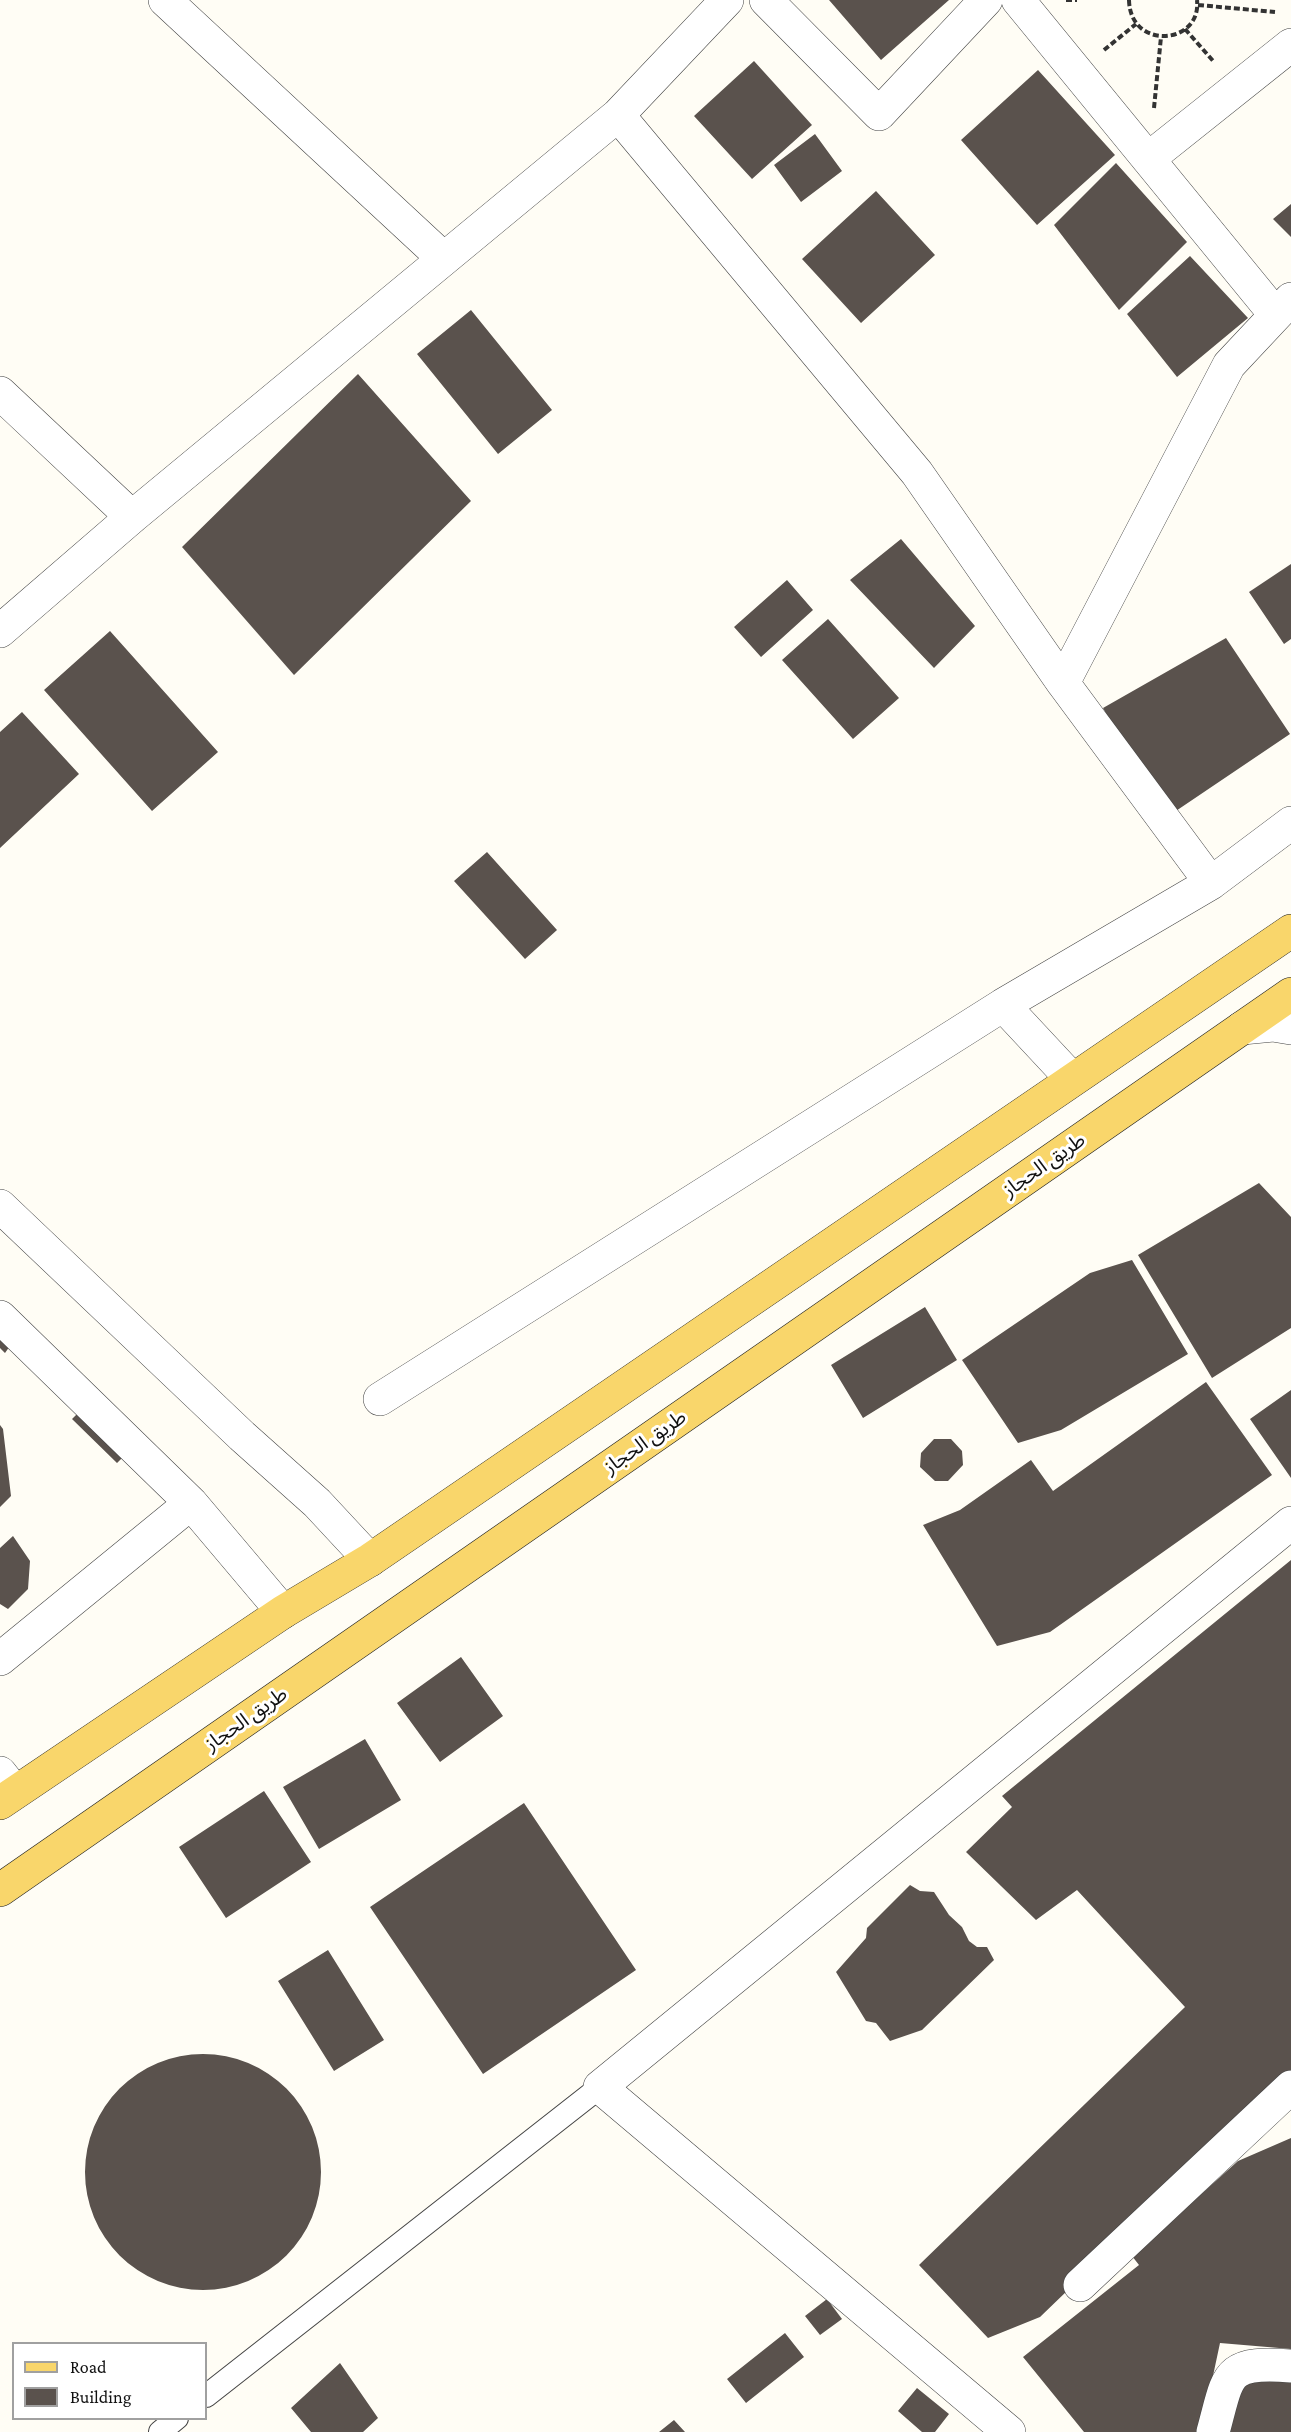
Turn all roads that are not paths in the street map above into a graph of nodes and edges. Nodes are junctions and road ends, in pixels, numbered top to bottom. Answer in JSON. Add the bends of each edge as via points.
{"nodes":[{"id":1,"x":165,"y":0,"type":"edge"},
{"id":2,"x":727,"y":0,"type":"edge"},
{"id":3,"x":766,"y":0,"type":"edge"},
{"id":4,"x":986,"y":0,"type":"edge"},
{"id":5,"x":1018,"y":0,"type":"edge"},
{"id":6,"x":1291,"y":45,"type":"edge"},
{"id":7,"x":618,"y":115,"type":"junction"},
{"id":8,"x":1148,"y":159,"type":"junction"},
{"id":9,"x":443,"y":258,"type":"junction"},
{"id":10,"x":1283,"y":306,"type":"edge"},
{"id":11,"x":0,"y":393,"type":"edge"},
{"id":12,"x":132,"y":517,"type":"junction"},
{"id":13,"x":0,"y":631,"type":"edge"},
{"id":14,"x":1063,"y":683,"type":"junction"},
{"id":15,"x":1291,"y":823,"type":"edge"},
{"id":16,"x":1210,"y":884,"type":"junction"},
{"id":17,"x":1291,"y":931,"type":"edge"},
{"id":18,"x":1291,"y":994,"type":"edge"},
{"id":19,"x":1003,"y":1005,"type":"junction"},
{"id":20,"x":1242,"y":1028,"type":"junction"},
{"id":21,"x":1291,"y":1028,"type":"edge"},
{"id":22,"x":1072,"y":1079,"type":"junction"},
{"id":23,"x":0,"y":1206,"type":"edge"},
{"id":24,"x":0,"y":1317,"type":"edge"},
{"id":25,"x":380,"y":1399,"type":"dead end"},
{"id":26,"x":191,"y":1503,"type":"junction"},
{"id":27,"x":1291,"y":1523,"type":"edge"},
{"id":28,"x":370,"y":1560,"type":"junction"},
{"id":29,"x":283,"y":1611,"type":"junction"},
{"id":30,"x":0,"y":1659,"type":"edge"},
{"id":31,"x":5,"y":1790,"type":"edge"},
{"id":32,"x":0,"y":1890,"type":"edge"},
{"id":33,"x":600,"y":2087,"type":"junction"},
{"id":34,"x":1291,"y":2087,"type":"edge"},
{"id":35,"x":1080,"y":2285,"type":"dead end"},
{"id":36,"x":1291,"y":2366,"type":"edge"},
{"id":37,"x":207,"y":2395,"type":"edge"},
{"id":38,"x":174,"y":2420,"type":"edge"},
{"id":39,"x":159,"y":2432,"type":"edge"},
{"id":40,"x":1009,"y":2432,"type":"edge"},
{"id":41,"x":1213,"y":2432,"type":"edge"}],
"edges":[{"from":1,"to":9,"type":"street"},
{"from":2,"to":7,"type":"street"},
{"from":3,"to":4,"type":"street","via":[[879,114]]},
{"from":5,"to":8,"type":"street"},
{"from":6,"to":8,"type":"street"},
{"from":7,"to":9,"type":"street"},
{"from":7,"to":14,"type":"street","via":[[917,473]]},
{"from":8,"to":10,"type":"street"},
{"from":9,"to":12,"type":"street"},
{"from":10,"to":14,"type":"street","via":[[1229,365]]},
{"from":11,"to":12,"type":"street"},
{"from":12,"to":13,"type":"street"},
{"from":14,"to":16,"type":"street"},
{"from":15,"to":16,"type":"street"},
{"from":16,"to":19,"type":"street"},
{"from":17,"to":22,"type":"main road"},
{"from":18,"to":20,"type":"main road","name":"طريق الحجاز"},
{"from":19,"to":22,"type":"street"},
{"from":19,"to":25,"type":"street"},
{"from":20,"to":21,"type":"street"},
{"from":20,"to":32,"type":"main road","name":"طريق الحجاز"},
{"from":22,"to":28,"type":"main road"},
{"from":23,"to":28,"type":"street","via":[[317,1503]]},
{"from":24,"to":26,"type":"street"},
{"from":26,"to":29,"type":"street"},
{"from":26,"to":30,"type":"street"},
{"from":27,"to":33,"type":"street"},
{"from":28,"to":29,"type":"main road"},
{"from":29,"to":31,"type":"main road"},
{"from":33,"to":37,"type":"lane"},
{"from":33,"to":40,"type":"street"},
{"from":34,"to":35,"type":"street"},
{"from":36,"to":41,"type":"street","via":[[1254,2365],[1239,2369],[1230,2377]]},
{"from":38,"to":39,"type":"lane"}]}
